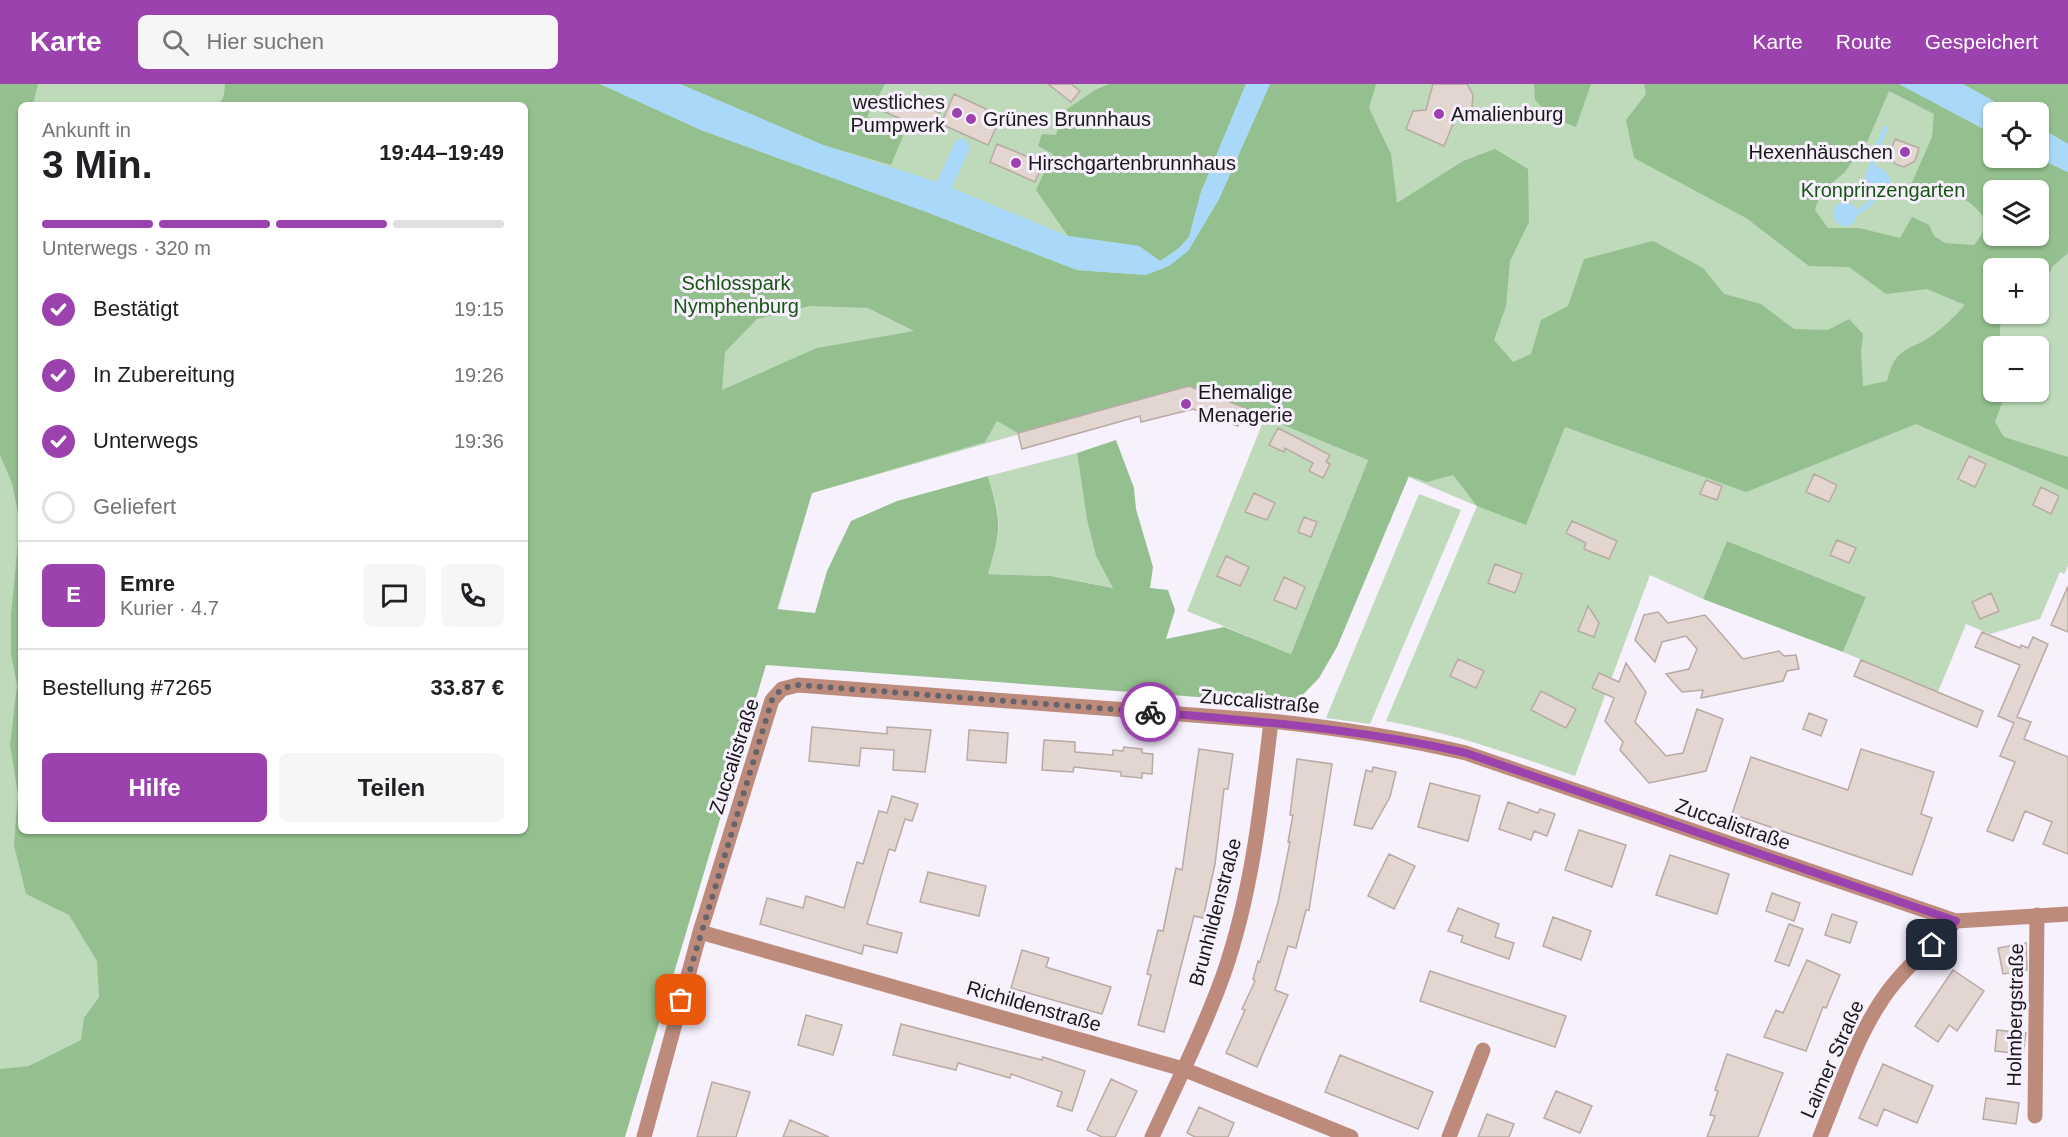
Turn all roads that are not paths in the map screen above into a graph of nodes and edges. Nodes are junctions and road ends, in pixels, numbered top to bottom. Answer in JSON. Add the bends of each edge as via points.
{"nodes":[{"id":1,"x":1271,"y":722,"type":"junction"},
{"id":2,"x":2068,"y":914,"type":"edge"},
{"id":3,"x":2037,"y":915,"type":"junction"},
{"id":4,"x":1956,"y":921,"type":"junction"},
{"id":5,"x":700,"y":932,"type":"junction"},
{"id":6,"x":1483,"y":1050,"type":"dead end"},
{"id":7,"x":1183,"y":1069,"type":"junction"},
{"id":8,"x":2035,"y":1116,"type":"dead end"},
{"id":9,"x":644,"y":1137,"type":"edge"},
{"id":10,"x":1152,"y":1137,"type":"edge"},
{"id":11,"x":1351,"y":1137,"type":"edge"},
{"id":12,"x":1449,"y":1137,"type":"edge"},
{"id":13,"x":1820,"y":1137,"type":"edge"}],
"edges":[{"from":1,"to":4,"type":"street","name":"Zuccalistraße","via":[[1317,726],[1466,753]]},
{"from":1,"to":5,"type":"street","name":"Zuccalistraße","via":[[798,685],[782,688],[772,700]]},
{"from":1,"to":7,"type":"street","name":"Brunhildenstraße","via":[[1258,837],[1237,930],[1202,1029]]},
{"from":2,"to":3,"type":"street","name":"Zuccalistraße"},
{"from":3,"to":4,"type":"street","name":"Zuccalistraße"},
{"from":3,"to":8,"type":"street","name":"Holmbergstraße"},
{"from":4,"to":13,"type":"street","name":"Laimer Straße","via":[[1904,971],[1878,1004],[1860,1037]]},
{"from":5,"to":7,"type":"street","name":"Richildenstraße"},
{"from":5,"to":9,"type":"street","name":"Zuccalistraße"},
{"from":6,"to":12,"type":"street"},
{"from":7,"to":10,"type":"street","name":"Brunhildenstraße"},
{"from":7,"to":11,"type":"street","name":"Richildenstraße"}]}
